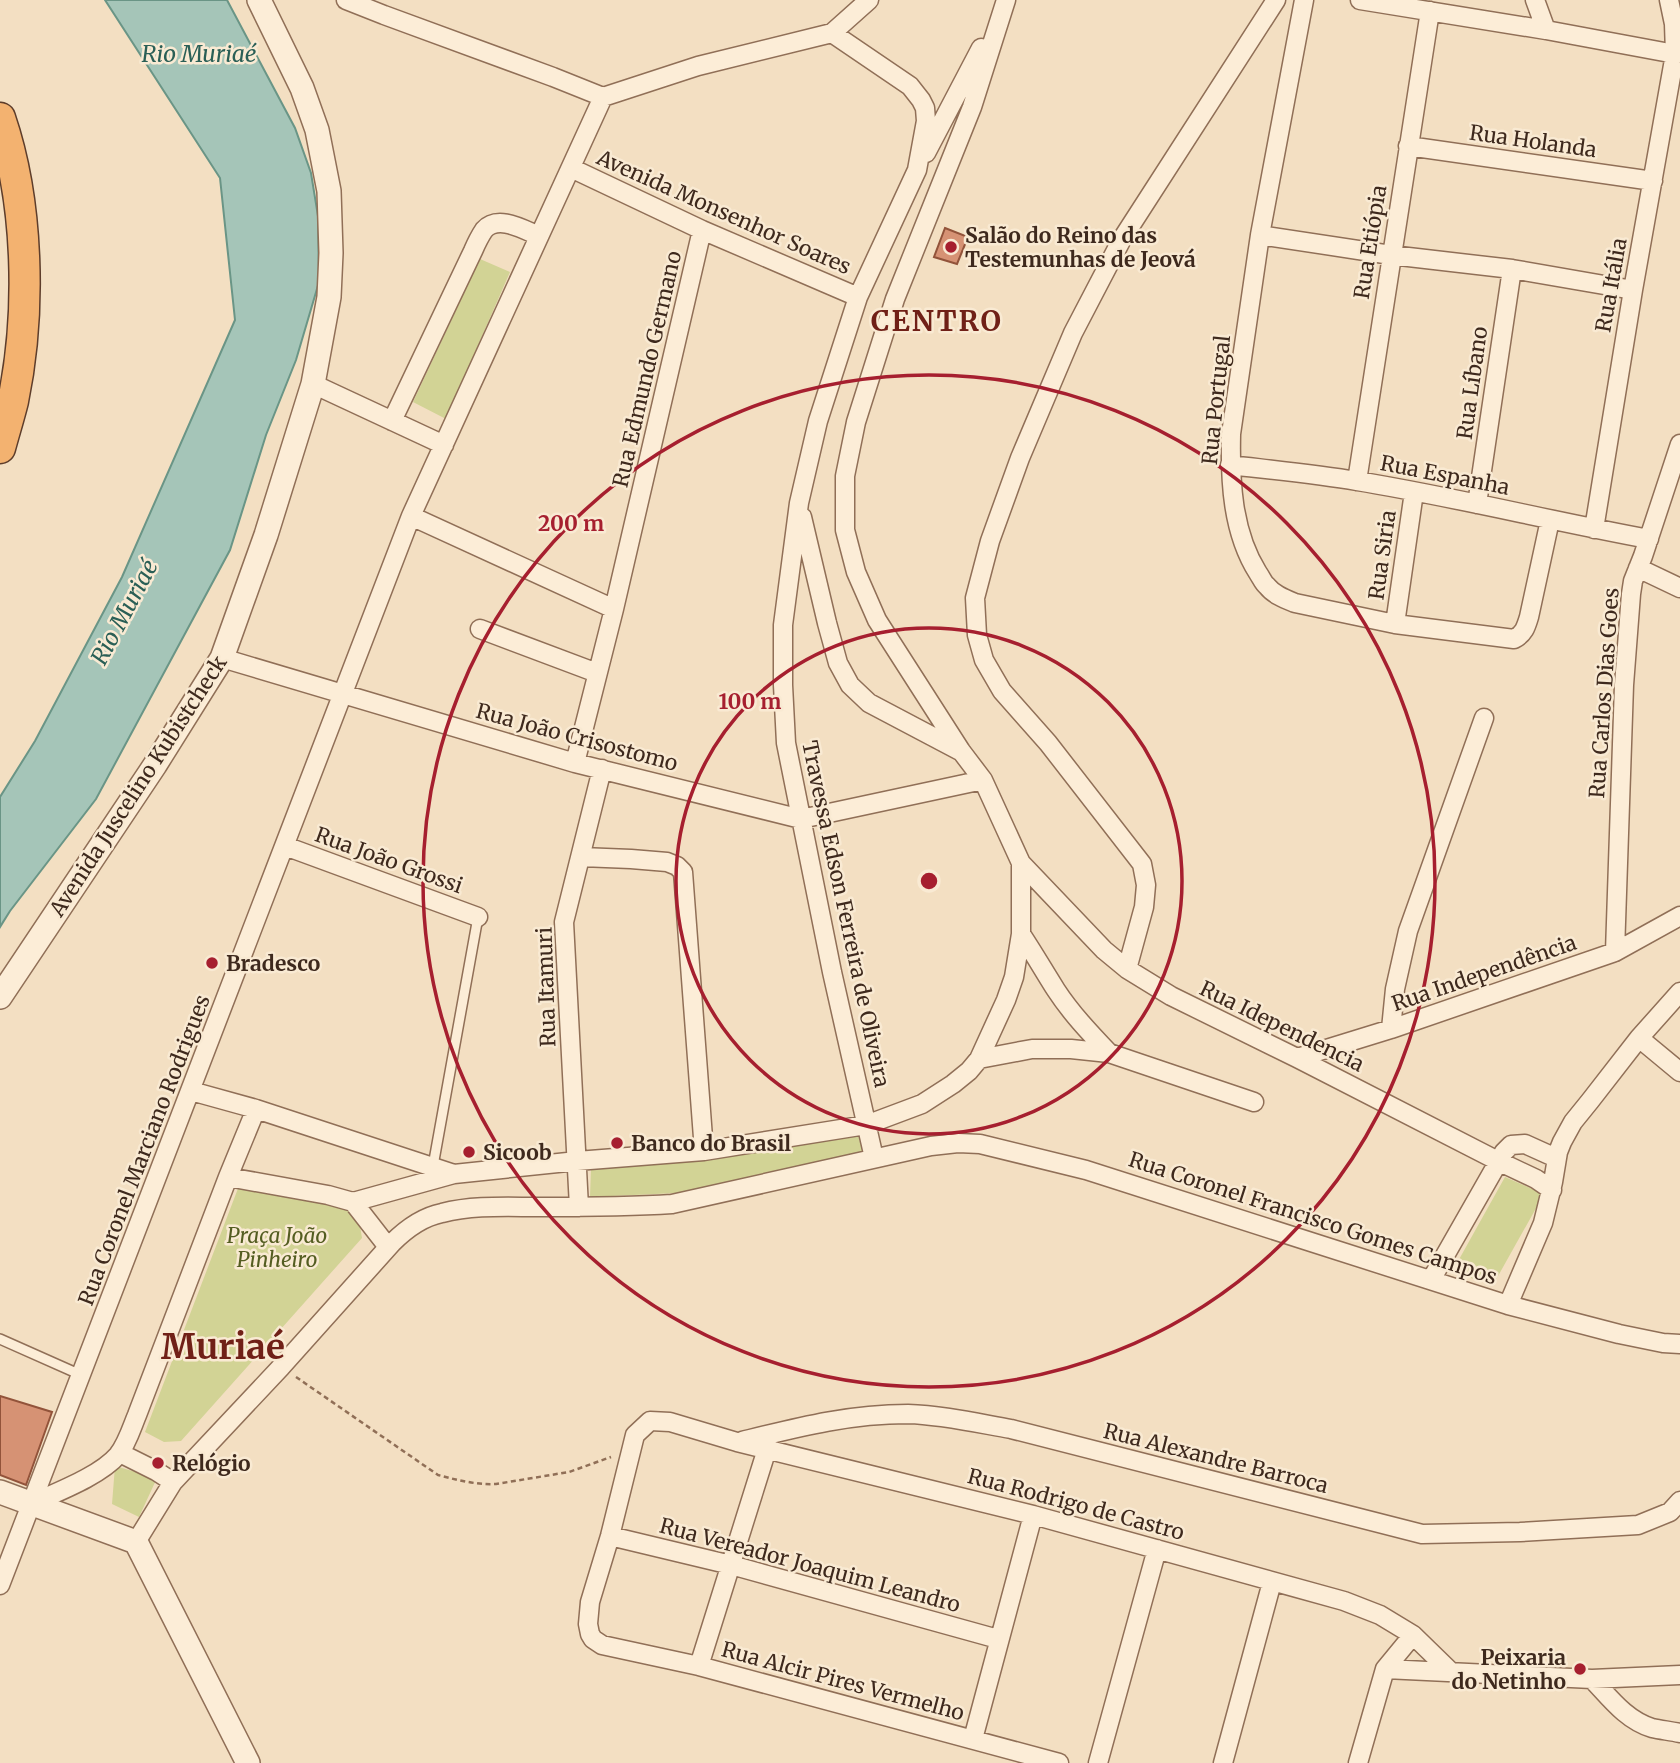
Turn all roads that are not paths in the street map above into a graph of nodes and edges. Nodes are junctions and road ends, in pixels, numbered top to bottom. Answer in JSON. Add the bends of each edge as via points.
{"nodes":[{"id":1,"x":259,"y":0,"type":"edge"},
{"id":2,"x":346,"y":0,"type":"edge"},
{"id":3,"x":869,"y":0,"type":"edge"},
{"id":4,"x":1304,"y":0,"type":"edge"},
{"id":5,"x":1360,"y":0,"type":"edge"},
{"id":6,"x":1535,"y":0,"type":"edge"},
{"id":7,"x":1669,"y":0,"type":"edge"},
{"id":8,"x":1005,"y":2,"type":"edge"},
{"id":9,"x":1273,"y":2,"type":"edge"},
{"id":10,"x":1430,"y":11,"type":"junction"},
{"id":11,"x":1546,"y":30,"type":"junction"},
{"id":12,"x":832,"y":33,"type":"junction"},
{"id":13,"x":1678,"y":53,"type":"edge"},
{"id":14,"x":603,"y":97,"type":"junction"},
{"id":15,"x":0,"y":118,"type":"edge"},
{"id":16,"x":1408,"y":146,"type":"junction"},
{"id":17,"x":570,"y":168,"type":"junction"},
{"id":18,"x":917,"y":170,"type":"junction"},
{"id":19,"x":1653,"y":181,"type":"junction"},
{"id":20,"x":702,"y":230,"type":"junction"},
{"id":21,"x":1260,"y":235,"type":"junction"},
{"id":22,"x":539,"y":236,"type":"junction"},
{"id":23,"x":1391,"y":255,"type":"junction"},
{"id":24,"x":1512,"y":268,"type":"junction"},
{"id":25,"x":1633,"y":290,"type":"junction"},
{"id":26,"x":858,"y":297,"type":"junction"},
{"id":27,"x":313,"y":384,"type":"junction"},
{"id":28,"x":392,"y":421,"type":"junction"},
{"id":29,"x":444,"y":444,"type":"junction"},
{"id":30,"x":0,"y":448,"type":"edge"},
{"id":31,"x":1679,"y":450,"type":"edge"},
{"id":32,"x":1230,"y":465,"type":"junction"},
{"id":33,"x":1357,"y":481,"type":"junction"},
{"id":34,"x":1414,"y":492,"type":"junction"},
{"id":35,"x":799,"y":503,"type":"junction"},
{"id":36,"x":1477,"y":503,"type":"junction"},
{"id":37,"x":411,"y":516,"type":"junction"},
{"id":38,"x":1549,"y":520,"type":"junction"},
{"id":39,"x":1594,"y":529,"type":"junction"},
{"id":40,"x":1649,"y":539,"type":"junction"},
{"id":41,"x":1639,"y":568,"type":"junction"},
{"id":42,"x":1680,"y":589,"type":"edge"},
{"id":43,"x":614,"y":609,"type":"junction"},
{"id":44,"x":1395,"y":624,"type":"junction"},
{"id":45,"x":480,"y":629,"type":"dead end"},
{"id":46,"x":222,"y":658,"type":"junction"},
{"id":47,"x":597,"y":673,"type":"junction"},
{"id":48,"x":343,"y":694,"type":"junction"},
{"id":49,"x":1484,"y":718,"type":"dead end"},
{"id":50,"x":961,"y":751,"type":"junction"},
{"id":51,"x":575,"y":762,"type":"junction"},
{"id":52,"x":601,"y":769,"type":"junction"},
{"id":53,"x":983,"y":780,"type":"junction"},
{"id":54,"x":801,"y":819,"type":"junction"},
{"id":55,"x":285,"y":846,"type":"junction"},
{"id":56,"x":581,"y":857,"type":"junction"},
{"id":57,"x":1021,"y":863,"type":"junction"},
{"id":58,"x":1680,"y":916,"type":"edge"},
{"id":59,"x":478,"y":917,"type":"joint"},
{"id":60,"x":1021,"y":934,"type":"junction"},
{"id":61,"x":1615,"y":952,"type":"junction"},
{"id":62,"x":1127,"y":969,"type":"junction"},
{"id":63,"x":1680,"y":992,"type":"edge"},
{"id":64,"x":0,"y":997,"type":"edge"},
{"id":65,"x":1391,"y":1029,"type":"junction"},
{"id":66,"x":1639,"y":1038,"type":"junction"},
{"id":67,"x":1110,"y":1054,"type":"junction"},
{"id":68,"x":1297,"y":1058,"type":"junction"},
{"id":69,"x":979,"y":1059,"type":"junction"},
{"id":70,"x":1680,"y":1072,"type":"edge"},
{"id":71,"x":191,"y":1091,"type":"junction"},
{"id":72,"x":1254,"y":1102,"type":"dead end"},
{"id":73,"x":256,"y":1109,"type":"junction"},
{"id":74,"x":866,"y":1125,"type":"junction"},
{"id":75,"x":704,"y":1152,"type":"junction"},
{"id":76,"x":874,"y":1158,"type":"junction"},
{"id":77,"x":1556,"y":1158,"type":"junction"},
{"id":78,"x":577,"y":1161,"type":"junction"},
{"id":79,"x":1498,"y":1161,"type":"junction"},
{"id":80,"x":433,"y":1166,"type":"junction"},
{"id":81,"x":454,"y":1174,"type":"junction"},
{"id":82,"x":228,"y":1177,"type":"junction"},
{"id":83,"x":1552,"y":1190,"type":"junction"},
{"id":84,"x":353,"y":1202,"type":"junction"},
{"id":85,"x":579,"y":1207,"type":"junction"},
{"id":86,"x":388,"y":1247,"type":"junction"},
{"id":87,"x":1431,"y":1280,"type":"junction"},
{"id":88,"x":1508,"y":1305,"type":"junction"},
{"id":89,"x":0,"y":1339,"type":"edge"},
{"id":90,"x":1680,"y":1344,"type":"edge"},
{"id":91,"x":81,"y":1375,"type":"junction"},
{"id":92,"x":737,"y":1442,"type":"junction"},
{"id":93,"x":767,"y":1449,"type":"junction"},
{"id":94,"x":120,"y":1453,"type":"junction"},
{"id":95,"x":173,"y":1482,"type":"junction"},
{"id":96,"x":0,"y":1492,"type":"edge"},
{"id":97,"x":1680,"y":1501,"type":"edge"},
{"id":98,"x":31,"y":1504,"type":"junction"},
{"id":99,"x":1033,"y":1515,"type":"junction"},
{"id":100,"x":610,"y":1536,"type":"junction"},
{"id":101,"x":136,"y":1542,"type":"junction"},
{"id":102,"x":1157,"y":1549,"type":"junction"},
{"id":103,"x":731,"y":1565,"type":"junction"},
{"id":104,"x":1272,"y":1582,"type":"junction"},
{"id":105,"x":0,"y":1585,"type":"edge"},
{"id":106,"x":1413,"y":1635,"type":"junction"},
{"id":107,"x":998,"y":1639,"type":"junction"},
{"id":108,"x":699,"y":1666,"type":"junction"},
{"id":109,"x":1385,"y":1669,"type":"junction"},
{"id":110,"x":1451,"y":1672,"type":"junction"},
{"id":111,"x":1680,"y":1675,"type":"edge"},
{"id":112,"x":1592,"y":1679,"type":"junction"},
{"id":113,"x":1680,"y":1732,"type":"edge"},
{"id":114,"x":973,"y":1739,"type":"junction"},
{"id":115,"x":248,"y":1763,"type":"edge"},
{"id":116,"x":1059,"y":1763,"type":"edge"},
{"id":117,"x":1098,"y":1763,"type":"edge"},
{"id":118,"x":1223,"y":1763,"type":"edge"},
{"id":119,"x":1358,"y":1763,"type":"edge"}],
"edges":[{"from":1,"to":27,"type":"street","name":"Avenida Juscelino Kubistcheck","via":[[302,88],[317,130],[329,191],[329,297]]},
{"from":2,"to":14,"type":"street"},
{"from":3,"to":12,"type":"street"},
{"from":4,"to":21,"type":"street","name":"Rua Portugal"},
{"from":5,"to":10,"type":"street"},
{"from":6,"to":11,"type":"street"},
{"from":7,"to":13,"type":"street","name":"Rua Itália"},
{"from":8,"to":18,"type":"street"},
{"from":8,"to":50,"type":"street","via":[[972,107],[895,299],[856,422],[845,476],[845,530],[856,572],[877,620]]},
{"from":9,"to":62,"type":"street","via":[[1122,239],[1073,333],[989,541],[975,598],[984,660],[1002,691],[1142,863],[1144,907]]},
{"from":10,"to":11,"type":"street"},
{"from":10,"to":16,"type":"street","name":"Rua Etiópia"},
{"from":11,"to":13,"type":"street"},
{"from":12,"to":14,"type":"street","via":[[698,66]]},
{"from":12,"to":18,"type":"street","name":"Travessa Edson Ferreira de Oliveira","via":[[910,86],[921,100],[926,121]]},
{"from":13,"to":19,"type":"street","name":"Rua Itália"},
{"from":14,"to":17,"type":"street","name":"Rua Coronel Marciano Rodrigues"},
{"from":15,"to":30,"type":"highway","via":[[19,203],[25,275],[13,401]]},
{"from":16,"to":19,"type":"street","name":"Rua Holanda"},
{"from":16,"to":23,"type":"street","name":"Rua Etiópia"},
{"from":17,"to":20,"type":"street","name":"Avenida Monsenhor Soares"},
{"from":17,"to":22,"type":"street","name":"Rua Coronel Marciano Rodrigues"},
{"from":18,"to":26,"type":"street","name":"Travessa Edson Ferreira de Oliveira"},
{"from":19,"to":25,"type":"street","name":"Rua Itália"},
{"from":20,"to":26,"type":"street","name":"Avenida Monsenhor Soares"},
{"from":20,"to":43,"type":"street","name":"Rua Edmundo Germano"},
{"from":21,"to":23,"type":"street"},
{"from":21,"to":32,"type":"street","name":"Rua Portugal"},
{"from":22,"to":28,"type":"street","via":[[500,223],[484,230]]},
{"from":22,"to":29,"type":"street","name":"Rua Coronel Marciano Rodrigues"},
{"from":23,"to":24,"type":"street"},
{"from":23,"to":33,"type":"street","name":"Rua Etiópia"},
{"from":24,"to":25,"type":"street"},
{"from":24,"to":36,"type":"street","name":"Rua Líbano"},
{"from":25,"to":39,"type":"street","name":"Rua Itália"},
{"from":26,"to":35,"type":"street","name":"Travessa Edson Ferreira de Oliveira","via":[[818,421]]},
{"from":27,"to":28,"type":"street"},
{"from":27,"to":46,"type":"street","name":"Avenida Juscelino Kubistcheck"},
{"from":28,"to":29,"type":"street"},
{"from":29,"to":37,"type":"street","name":"Rua Coronel Marciano Rodrigues"},
{"from":31,"to":40,"type":"street","name":"Rua Carlos Dias Goes"},
{"from":32,"to":33,"type":"street","name":"Rua Espanha"},
{"from":32,"to":44,"type":"street","name":"Rua Portugal","via":[[1236,519],[1251,561],[1267,586],[1295,603]]},
{"from":33,"to":34,"type":"street","name":"Rua Espanha"},
{"from":34,"to":36,"type":"street","name":"Rua Espanha"},
{"from":34,"to":44,"type":"street","name":"Rua Siria"},
{"from":35,"to":50,"type":"street","via":[[838,663],[850,685],[869,703]]},
{"from":35,"to":54,"type":"street","name":"Travessa Edson Ferreira de Oliveira","via":[[783,625],[783,685],[786,743]]},
{"from":36,"to":38,"type":"street","name":"Rua Espanha"},
{"from":37,"to":43,"type":"street"},
{"from":37,"to":48,"type":"street","name":"Rua Coronel Marciano Rodrigues"},
{"from":38,"to":39,"type":"street","name":"Rua Espanha"},
{"from":38,"to":44,"type":"street","name":"Rua Portugal","via":[[1529,617],[1520,636],[1514,639]]},
{"from":39,"to":40,"type":"street","name":"Rua Espanha"},
{"from":40,"to":41,"type":"street","name":"Rua Carlos Dias Goes"},
{"from":41,"to":42,"type":"street"},
{"from":41,"to":61,"type":"street","name":"Rua Carlos Dias Goes","via":[[1631,594],[1623,685]]},
{"from":43,"to":47,"type":"street","name":"Rua Edmundo Germano"},
{"from":45,"to":47,"type":"street"},
{"from":46,"to":48,"type":"street","name":"Rua João Crisostomo"},
{"from":46,"to":64,"type":"street","name":"Avenida Juscelino Kubistcheck"},
{"from":47,"to":51,"type":"street","name":"Rua Edmundo Germano"},
{"from":48,"to":51,"type":"street","name":"Rua João Crisostomo"},
{"from":48,"to":55,"type":"street","name":"Rua Coronel Marciano Rodrigues"},
{"from":49,"to":65,"type":"street","via":[[1408,931]]},
{"from":50,"to":53,"type":"street"},
{"from":51,"to":52,"type":"street","name":"Rua João Crisostomo"},
{"from":52,"to":54,"type":"street","name":"Rua João Crisostomo"},
{"from":52,"to":56,"type":"street","name":"Rua Itamuri"},
{"from":53,"to":54,"type":"street"},
{"from":53,"to":57,"type":"street"},
{"from":54,"to":74,"type":"street","name":"Travessa Edson Ferreira de Oliveira"},
{"from":55,"to":59,"type":"street","name":"Rua João Grossi"},
{"from":55,"to":71,"type":"street","name":"Rua Coronel Marciano Rodrigues"},
{"from":56,"to":75,"type":"street","via":[[667,862],[683,872]]},
{"from":56,"to":78,"type":"street","name":"Rua Itamuri","via":[[564,922]]},
{"from":57,"to":60,"type":"street"},
{"from":57,"to":62,"type":"street","name":"Rua Idependencia"},
{"from":58,"to":61,"type":"street","name":"Rua Independência"},
{"from":59,"to":80,"type":"lane"},
{"from":60,"to":67,"type":"street","via":[[1056,990]]},
{"from":60,"to":69,"type":"street","via":[[1014,977]]},
{"from":61,"to":65,"type":"street","name":"Rua Independência"},
{"from":62,"to":68,"type":"street","name":"Rua Idependencia","via":[[1171,996]]},
{"from":63,"to":66,"type":"street"},
{"from":65,"to":68,"type":"street","name":"Rua Independência"},
{"from":66,"to":70,"type":"street"},
{"from":66,"to":77,"type":"street","via":[[1573,1122]]},
{"from":67,"to":69,"type":"street","via":[[1031,1049]]},
{"from":67,"to":72,"type":"street"},
{"from":68,"to":79,"type":"street","name":"Rua Idependencia"},
{"from":69,"to":74,"type":"street","via":[[970,1071],[922,1104]]},
{"from":71,"to":73,"type":"street"},
{"from":71,"to":91,"type":"street","name":"Rua Coronel Marciano Rodrigues"},
{"from":73,"to":80,"type":"street"},
{"from":73,"to":82,"type":"street"},
{"from":74,"to":75,"type":"street"},
{"from":74,"to":76,"type":"street","name":"Travessa Edson Ferreira de Oliveira"},
{"from":75,"to":78,"type":"street"},
{"from":76,"to":85,"type":"street","name":"Rua Coronel Francisco Gomes Campos","via":[[672,1204]]},
{"from":76,"to":87,"type":"street","name":"Rua Coronel Francisco Gomes Campos","via":[[931,1146],[980,1144],[1086,1170]]},
{"from":77,"to":79,"type":"street","via":[[1517,1144]]},
{"from":77,"to":83,"type":"street"},
{"from":78,"to":81,"type":"street"},
{"from":78,"to":85,"type":"street","name":"Rua Itamuri"},
{"from":79,"to":83,"type":"street","name":"Rua Idependencia"},
{"from":79,"to":87,"type":"street"},
{"from":80,"to":81,"type":"street"},
{"from":81,"to":84,"type":"street"},
{"from":82,"to":84,"type":"street"},
{"from":82,"to":94,"type":"street"},
{"from":83,"to":88,"type":"street"},
{"from":84,"to":86,"type":"street"},
{"from":85,"to":86,"type":"street","name":"Rua Coronel Francisco Gomes Campos","via":[[480,1207],[441,1213],[406,1229]]},
{"from":86,"to":95,"type":"street"},
{"from":87,"to":88,"type":"street","name":"Rua Coronel Francisco Gomes Campos"},
{"from":88,"to":90,"type":"street","name":"Rua Coronel Francisco Gomes Campos","via":[[1619,1334]]},
{"from":89,"to":91,"type":"lane"},
{"from":91,"to":98,"type":"street","name":"Rua Coronel Marciano Rodrigues"},
{"from":92,"to":93,"type":"street","name":"Rua Rodrigo de Castro"},
{"from":92,"to":97,"type":"street","name":"Rua Alexandre Barroca","via":[[873,1415],[952,1419],[1023,1432],[1422,1534],[1638,1525],[1670,1512]]},
{"from":92,"to":100,"type":"street","name":"Rua Rodrigo de Castro","via":[[670,1422],[650,1421],[635,1434]]},
{"from":93,"to":99,"type":"street","name":"Rua Rodrigo de Castro"},
{"from":93,"to":103,"type":"street"},
{"from":94,"to":95,"type":"street"},
{"from":94,"to":98,"type":"street","via":[[98,1471]]},
{"from":95,"to":101,"type":"street"},
{"from":96,"to":98,"type":"street"},
{"from":98,"to":101,"type":"street"},
{"from":98,"to":105,"type":"street","name":"Rua Coronel Marciano Rodrigues"},
{"from":99,"to":102,"type":"street","name":"Rua Rodrigo de Castro"},
{"from":99,"to":107,"type":"street"},
{"from":100,"to":103,"type":"street","name":"Rua Vereador Joaquim Leandro"},
{"from":100,"to":108,"type":"street","name":"Rua Alcir Pires Vermelho","via":[[590,1602],[587,1623],[593,1639],[602,1645]]},
{"from":101,"to":115,"type":"street"},
{"from":102,"to":104,"type":"street","name":"Rua Rodrigo de Castro"},
{"from":102,"to":117,"type":"street"},
{"from":103,"to":107,"type":"street","name":"Rua Vereador Joaquim Leandro"},
{"from":103,"to":108,"type":"street"},
{"from":104,"to":106,"type":"street","name":"Rua Rodrigo de Castro","via":[[1344,1601]]},
{"from":104,"to":118,"type":"street"},
{"from":106,"to":109,"type":"street"},
{"from":106,"to":110,"type":"street","name":"Rua Rodrigo de Castro"},
{"from":107,"to":114,"type":"street"},
{"from":108,"to":114,"type":"street","name":"Rua Alcir Pires Vermelho"},
{"from":109,"to":110,"type":"street"},
{"from":109,"to":119,"type":"street"},
{"from":110,"to":112,"type":"street"},
{"from":111,"to":112,"type":"street"},
{"from":112,"to":113,"type":"street","via":[[1639,1723]]},
{"from":114,"to":116,"type":"street","name":"Rua Alcir Pires Vermelho"}]}
